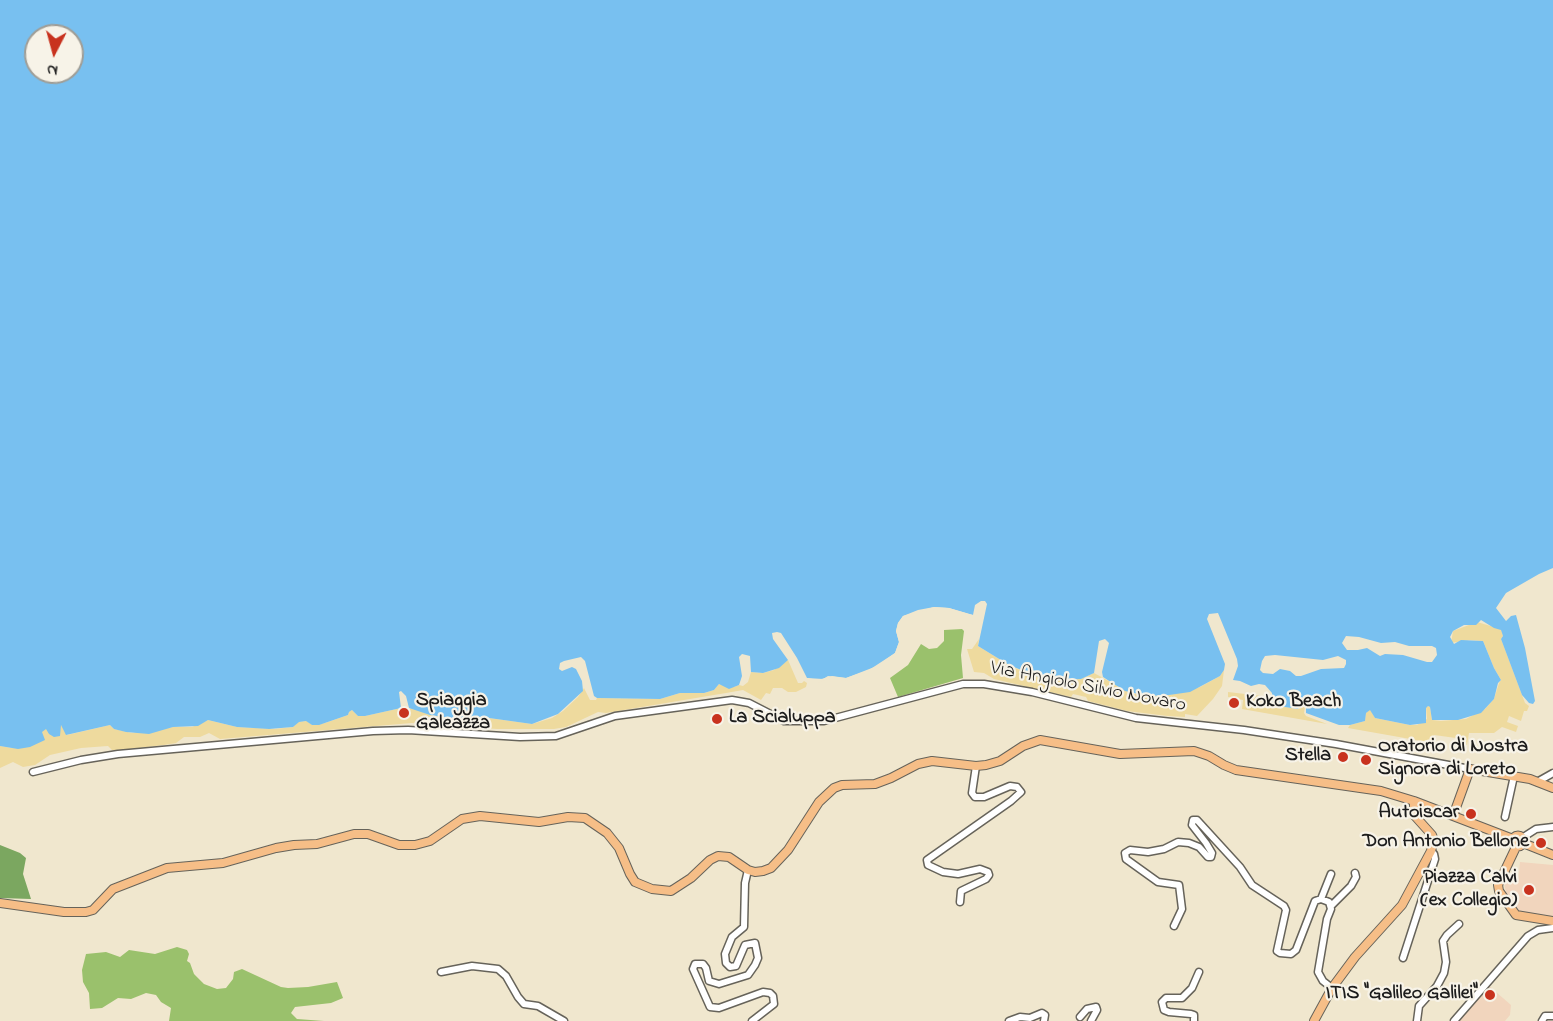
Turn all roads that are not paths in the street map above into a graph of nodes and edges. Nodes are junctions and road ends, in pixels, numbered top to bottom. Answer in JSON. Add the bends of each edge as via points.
{"nodes":[{"id":1,"x":976,"y":766,"type":"junction"},
{"id":2,"x":1470,"y":769,"type":"junction"},
{"id":3,"x":33,"y":772,"type":"dead end"},
{"id":4,"x":1553,"y":773,"type":"edge"},
{"id":5,"x":1514,"y":776,"type":"junction"},
{"id":6,"x":1537,"y":782,"type":"junction"},
{"id":7,"x":1553,"y":788,"type":"edge"},
{"id":8,"x":1413,"y":801,"type":"junction"},
{"id":9,"x":1453,"y":816,"type":"junction"},
{"id":10,"x":1505,"y":817,"type":"dead end"},
{"id":11,"x":1553,"y":827,"type":"edge"},
{"id":12,"x":1518,"y":842,"type":"junction"},
{"id":13,"x":1431,"y":851,"type":"junction"},
{"id":14,"x":1553,"y":855,"type":"edge"},
{"id":15,"x":748,"y":870,"type":"junction"},
{"id":16,"x":1355,"y":873,"type":"dead end"},
{"id":17,"x":1331,"y":874,"type":"dead end"},
{"id":18,"x":1321,"y":899,"type":"junction"},
{"id":19,"x":960,"y":902,"type":"dead end"},
{"id":20,"x":0,"y":903,"type":"edge"},
{"id":21,"x":1331,"y":906,"type":"junction"},
{"id":22,"x":1553,"y":921,"type":"edge"},
{"id":23,"x":1459,"y":924,"type":"dead end"},
{"id":24,"x":1174,"y":926,"type":"dead end"},
{"id":25,"x":1553,"y":928,"type":"edge"},
{"id":26,"x":1403,"y":958,"type":"dead end"},
{"id":27,"x":441,"y":972,"type":"dead end"},
{"id":28,"x":1199,"y":972,"type":"dead end"},
{"id":29,"x":1332,"y":988,"type":"junction"},
{"id":30,"x":1553,"y":1016,"type":"edge"},
{"id":31,"x":1080,"y":1017,"type":"dead end"},
{"id":32,"x":564,"y":1021,"type":"edge"},
{"id":33,"x":752,"y":1021,"type":"edge"},
{"id":34,"x":1009,"y":1021,"type":"edge"},
{"id":35,"x":1044,"y":1021,"type":"edge"},
{"id":36,"x":1091,"y":1021,"type":"edge"},
{"id":37,"x":1194,"y":1021,"type":"edge"},
{"id":38,"x":1314,"y":1021,"type":"edge"},
{"id":39,"x":1417,"y":1021,"type":"edge"},
{"id":40,"x":1454,"y":1021,"type":"edge"},
{"id":41,"x":1542,"y":1021,"type":"edge"}],
"edges":[{"from":1,"to":8,"type":"main road","via":[[1000,761],[1040,740],[1120,754],[1194,751],[1236,770],[1368,789]]},
{"from":1,"to":15,"type":"main road","via":[[932,761],[875,784],[834,788],[819,802],[779,862],[763,871]]},
{"from":1,"to":19,"type":"street","via":[[972,793],[975,796],[984,797],[1010,786],[1021,792],[927,860],[928,865],[943,872],[988,872],[986,879],[961,891]]},
{"from":2,"to":3,"type":"street","name":"Via Angiolo Silvio Novaro","via":[[1244,730],[1136,718],[1032,692],[963,684],[824,722],[784,721],[749,703],[732,700],[615,716],[556,736],[373,731],[118,754]]},
{"from":2,"to":5,"type":"main road"},
{"from":2,"to":9,"type":"main road"},
{"from":4,"to":6,"type":"street"},
{"from":5,"to":6,"type":"main road"},
{"from":5,"to":10,"type":"street"},
{"from":6,"to":7,"type":"main road"},
{"from":8,"to":9,"type":"main road"},
{"from":8,"to":13,"type":"main road","via":[[1414,815],[1434,840]]},
{"from":9,"to":12,"type":"main road"},
{"from":11,"to":12,"type":"street","via":[[1536,828]]},
{"from":12,"to":14,"type":"main road"},
{"from":12,"to":22,"type":"main road","via":[[1498,891],[1516,915]]},
{"from":13,"to":26,"type":"street","via":[[1435,859]]},
{"from":13,"to":29,"type":"main road","via":[[1402,905]]},
{"from":15,"to":20,"type":"main road","via":[[729,857],[718,856],[672,891],[645,890],[630,874],[619,848],[585,818],[539,822],[480,816],[462,819],[430,841],[415,845],[354,834],[214,864],[167,868],[113,889],[93,910],[86,912]]},
{"from":15,"to":33,"type":"street","via":[[744,883],[744,927],[732,937],[725,954],[726,963],[736,966],[745,945],[755,943],[755,965],[748,975],[719,984],[709,981],[703,964],[695,964],[693,969],[710,1007],[719,1008],[770,993],[774,1004]]},
{"from":16,"to":21,"type":"street","via":[[1351,886]]},
{"from":17,"to":18,"type":"street"},
{"from":18,"to":21,"type":"street"},
{"from":18,"to":24,"type":"street","via":[[1314,904],[1296,950],[1287,955],[1277,951],[1286,908],[1252,885],[1215,838],[1193,820],[1192,825],[1211,857],[1200,846],[1178,842],[1156,851],[1127,850],[1125,856],[1158,882],[1179,885],[1182,909]]},
{"from":21,"to":29,"type":"street","via":[[1318,972]]},
{"from":23,"to":39,"type":"street","via":[[1443,941],[1444,973],[1419,1006]]},
{"from":25,"to":40,"type":"street","via":[[1528,936]]},
{"from":27,"to":32,"type":"street","via":[[472,966],[498,969],[524,1004],[538,1006]]},
{"from":28,"to":37,"type":"street","via":[[1182,998],[1166,998],[1162,1002],[1164,1010],[1194,1015]]},
{"from":29,"to":38,"type":"main road"},
{"from":30,"to":41,"type":"street","via":[[1545,1016]]},
{"from":31,"to":36,"type":"street","via":[[1087,1009],[1096,1007]]},
{"from":34,"to":35,"type":"street","via":[[1042,1013]]}]}
